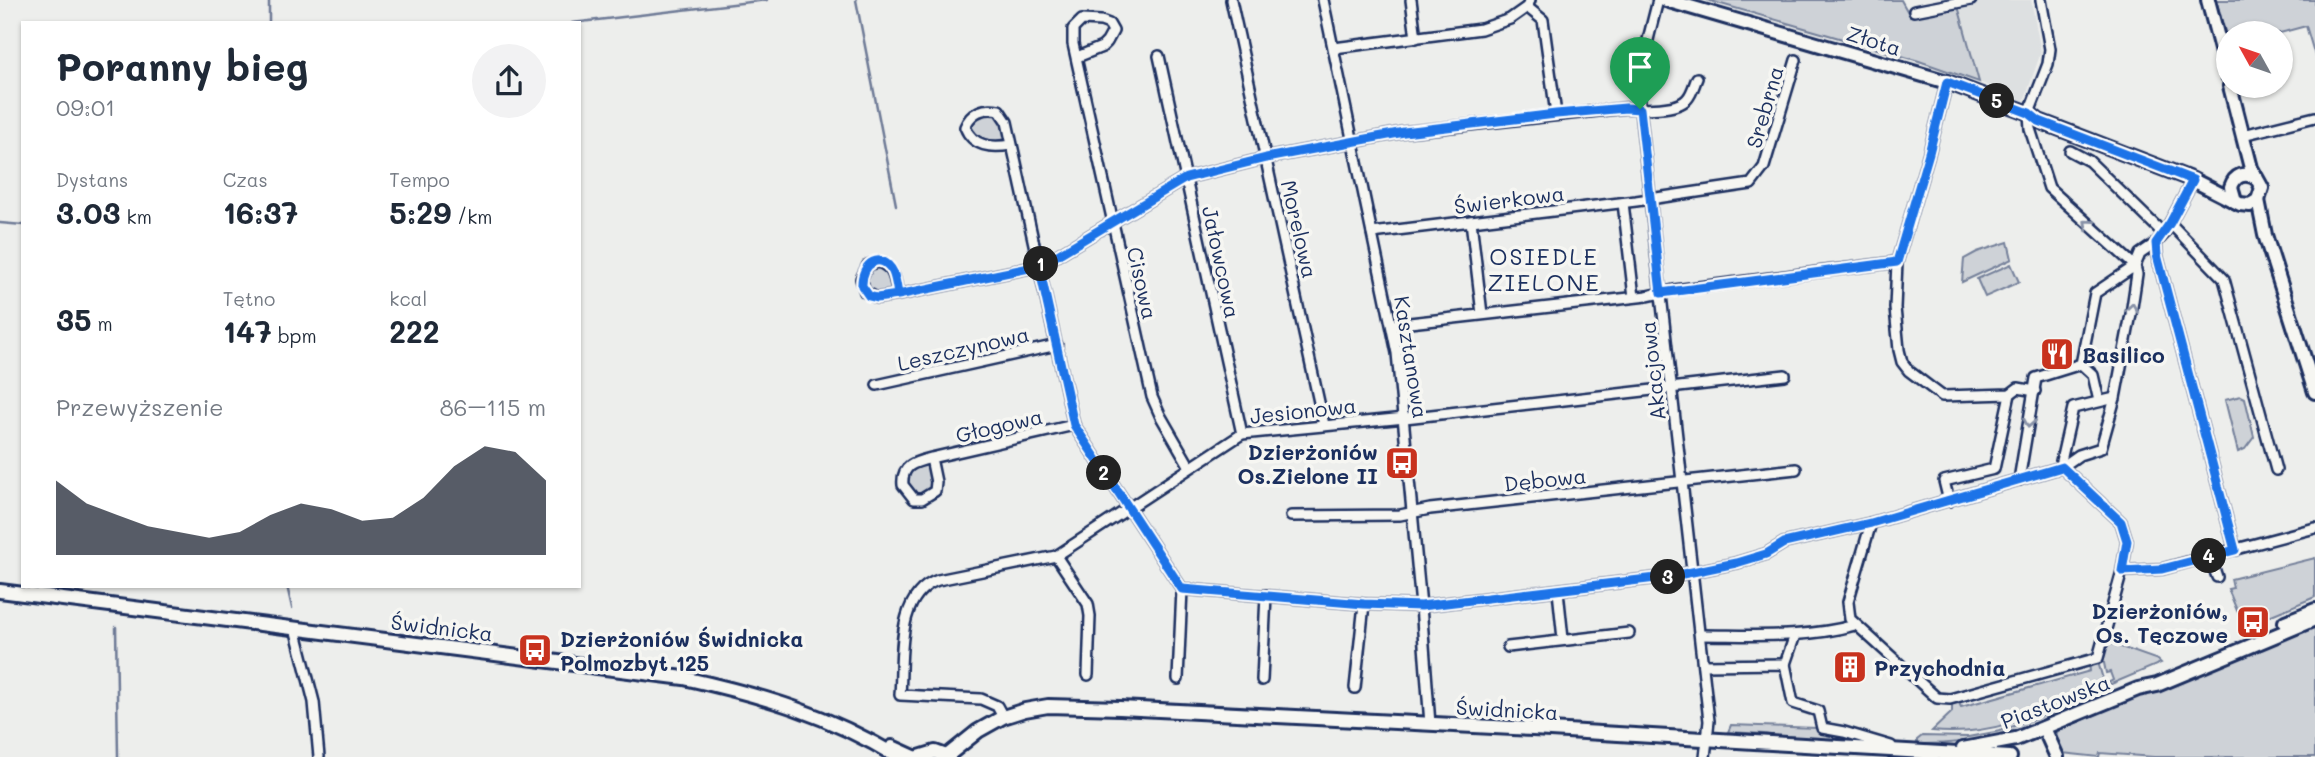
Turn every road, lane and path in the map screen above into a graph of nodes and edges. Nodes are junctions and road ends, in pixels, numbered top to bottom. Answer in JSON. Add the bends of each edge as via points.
{"nodes":[{"id":1,"x":1231,"y":0,"type":"edge"},
{"id":2,"x":1323,"y":0,"type":"edge"},
{"id":3,"x":1411,"y":0,"type":"edge"},
{"id":4,"x":1658,"y":0,"type":"edge"},
{"id":5,"x":1666,"y":0,"type":"edge"},
{"id":6,"x":1971,"y":0,"type":"edge"},
{"id":7,"x":2041,"y":0,"type":"edge"},
{"id":8,"x":2208,"y":0,"type":"edge"},
{"id":9,"x":1529,"y":3,"type":"edge"},
{"id":10,"x":1914,"y":11,"type":"dead end"},
{"id":11,"x":2216,"y":30,"type":"edge"},
{"id":12,"x":1416,"y":38,"type":"junction"},
{"id":13,"x":1334,"y":48,"type":"junction"},
{"id":14,"x":1158,"y":56,"type":"dead end"},
{"id":15,"x":1077,"y":57,"type":"junction"},
{"id":16,"x":1796,"y":60,"type":"dead end"},
{"id":17,"x":1697,"y":78,"type":"dead end"},
{"id":18,"x":1947,"y":82,"type":"junction"},
{"id":19,"x":2233,"y":98,"type":"edge"},
{"id":20,"x":1640,"y":109,"type":"junction"},
{"id":21,"x":2029,"y":113,"type":"junction"},
{"id":22,"x":1556,"y":114,"type":"junction"},
{"id":23,"x":2315,"y":117,"type":"edge"},
{"id":24,"x":1353,"y":140,"type":"junction"},
{"id":25,"x":2244,"y":140,"type":"junction"},
{"id":26,"x":1011,"y":145,"type":"junction"},
{"id":27,"x":2070,"y":151,"type":"dead end"},
{"id":28,"x":1266,"y":158,"type":"junction"},
{"id":29,"x":2255,"y":177,"type":"junction"},
{"id":30,"x":1186,"y":178,"type":"junction"},
{"id":31,"x":2193,"y":180,"type":"junction"},
{"id":32,"x":2234,"y":180,"type":"junction"},
{"id":33,"x":1650,"y":199,"type":"junction"},
{"id":34,"x":2258,"y":200,"type":"junction"},
{"id":35,"x":1623,"y":203,"type":"junction"},
{"id":36,"x":2237,"y":203,"type":"junction"},
{"id":37,"x":1112,"y":221,"type":"junction"},
{"id":38,"x":1471,"y":221,"type":"junction"},
{"id":39,"x":2170,"y":223,"type":"junction"},
{"id":40,"x":1372,"y":233,"type":"junction"},
{"id":41,"x":2164,"y":234,"type":"junction"},
{"id":42,"x":2265,"y":234,"type":"junction"},
{"id":43,"x":2156,"y":243,"type":"junction"},
{"id":44,"x":1897,"y":262,"type":"junction"},
{"id":45,"x":1039,"y":266,"type":"junction"},
{"id":46,"x":2135,"y":266,"type":"junction"},
{"id":47,"x":1661,"y":293,"type":"junction"},
{"id":48,"x":898,"y":295,"type":"junction"},
{"id":49,"x":1634,"y":297,"type":"junction"},
{"id":50,"x":1482,"y":314,"type":"junction"},
{"id":51,"x":1392,"y":325,"type":"junction"},
{"id":52,"x":1057,"y":345,"type":"junction"},
{"id":53,"x":2081,"y":364,"type":"junction"},
{"id":54,"x":1785,"y":375,"type":"dead end"},
{"id":55,"x":877,"y":385,"type":"dead end"},
{"id":56,"x":1672,"y":388,"type":"junction"},
{"id":57,"x":2035,"y":391,"type":"junction"},
{"id":58,"x":2315,"y":392,"type":"edge"},
{"id":59,"x":2010,"y":394,"type":"junction"},
{"id":60,"x":2115,"y":398,"type":"junction"},
{"id":61,"x":2099,"y":401,"type":"junction"},
{"id":62,"x":1405,"y":418,"type":"junction"},
{"id":63,"x":1074,"y":425,"type":"junction"},
{"id":64,"x":1324,"y":425,"type":"junction"},
{"id":65,"x":1242,"y":434,"type":"junction"},
{"id":66,"x":931,"y":458,"type":"junction"},
{"id":67,"x":1191,"y":467,"type":"junction"},
{"id":68,"x":2062,"y":467,"type":"junction"},
{"id":69,"x":1796,"y":468,"type":"dead end"},
{"id":70,"x":2276,"y":470,"type":"dead end"},
{"id":71,"x":2019,"y":480,"type":"junction"},
{"id":72,"x":1682,"y":481,"type":"junction"},
{"id":73,"x":1949,"y":501,"type":"junction"},
{"id":74,"x":1128,"y":508,"type":"junction"},
{"id":75,"x":1413,"y":513,"type":"junction"},
{"id":76,"x":1291,"y":516,"type":"dead end"},
{"id":77,"x":1871,"y":523,"type":"junction"},
{"id":78,"x":2315,"y":528,"type":"edge"},
{"id":79,"x":2235,"y":550,"type":"junction"},
{"id":80,"x":1056,"y":556,"type":"junction"},
{"id":81,"x":2210,"y":556,"type":"junction"},
{"id":82,"x":2122,"y":571,"type":"junction"},
{"id":83,"x":1693,"y":573,"type":"junction"},
{"id":84,"x":2217,"y":577,"type":"dead end"},
{"id":85,"x":1182,"y":589,"type":"junction"},
{"id":86,"x":0,"y":591,"type":"edge"},
{"id":87,"x":1558,"y":591,"type":"junction"},
{"id":88,"x":1266,"y":595,"type":"junction"},
{"id":89,"x":1364,"y":604,"type":"junction"},
{"id":90,"x":1421,"y":606,"type":"junction"},
{"id":91,"x":2315,"y":610,"type":"edge"},
{"id":92,"x":2315,"y":620,"type":"edge"},
{"id":93,"x":1855,"y":625,"type":"junction"},
{"id":94,"x":295,"y":628,"type":"junction"},
{"id":95,"x":1629,"y":633,"type":"dead end"},
{"id":96,"x":1700,"y":635,"type":"junction"},
{"id":97,"x":1795,"y":635,"type":"junction"},
{"id":98,"x":1563,"y":639,"type":"junction"},
{"id":99,"x":1508,"y":647,"type":"dead end"},
{"id":100,"x":1785,"y":664,"type":"junction"},
{"id":101,"x":1703,"y":665,"type":"junction"},
{"id":102,"x":1088,"y":675,"type":"dead end"},
{"id":103,"x":1178,"y":679,"type":"dead end"},
{"id":104,"x":1262,"y":680,"type":"dead end"},
{"id":105,"x":1355,"y":688,"type":"dead end"},
{"id":106,"x":2138,"y":689,"type":"junction"},
{"id":107,"x":1003,"y":718,"type":"junction"},
{"id":108,"x":1430,"y":724,"type":"junction"},
{"id":109,"x":2044,"y":728,"type":"junction"},
{"id":110,"x":870,"y":740,"type":"junction"},
{"id":111,"x":1708,"y":740,"type":"junction"},
{"id":112,"x":1899,"y":749,"type":"junction"},
{"id":113,"x":1942,"y":752,"type":"junction"},
{"id":114,"x":319,"y":757,"type":"edge"},
{"id":115,"x":898,"y":757,"type":"edge"},
{"id":116,"x":914,"y":757,"type":"edge"},
{"id":117,"x":919,"y":757,"type":"edge"},
{"id":118,"x":952,"y":757,"type":"edge"},
{"id":119,"x":1705,"y":757,"type":"edge"},
{"id":120,"x":2010,"y":757,"type":"edge"},
{"id":121,"x":2057,"y":757,"type":"edge"}],
"edges":[{"from":1,"to":28,"type":"street","name":"Morelowa"},
{"from":2,"to":13,"type":"street","name":"Kasztanowa"},
{"from":3,"to":12,"type":"street"},
{"from":4,"to":20,"type":"street","name":"Akacjowa","via":[[1643,57]]},
{"from":5,"to":18,"type":"street","name":"Złota"},
{"from":6,"to":10,"type":"street"},
{"from":7,"to":21,"type":"street","via":[[2050,49]]},
{"from":8,"to":11,"type":"street"},
{"from":9,"to":12,"type":"street","via":[[1496,26]]},
{"from":9,"to":22,"type":"street","via":[[1543,20]]},
{"from":12,"to":13,"type":"street"},
{"from":13,"to":24,"type":"street","name":"Kasztanowa"},
{"from":14,"to":30,"type":"street","name":"Jałowcowa"},
{"from":15,"to":15,"type":"street","name":"Cisowa","via":[[1076,24],[1087,19],[1109,24],[1113,32],[1108,43]]},
{"from":15,"to":37,"type":"street","name":"Cisowa"},
{"from":16,"to":33,"type":"street","name":"Srebrna","via":[[1764,167],[1751,184]]},
{"from":17,"to":20,"type":"street","via":[[1682,103]]},
{"from":18,"to":21,"type":"street","name":"Złota"},
{"from":18,"to":44,"type":"street"},
{"from":19,"to":25,"type":"street"},
{"from":20,"to":22,"type":"street"},
{"from":20,"to":33,"type":"street","name":"Akacjowa"},
{"from":21,"to":31,"type":"street","name":"Złota","via":[[2039,121]]},
{"from":46,"to":21,"type":"street","one_way":true,"via":[[2049,188]]},
{"from":22,"to":24,"type":"street"},
{"from":23,"to":25,"type":"street"},
{"from":24,"to":28,"type":"street"},
{"from":24,"to":40,"type":"street","name":"Kasztanowa"},
{"from":25,"to":29,"type":"street"},
{"from":25,"to":32,"type":"street","via":[[2240,171]]},
{"from":26,"to":26,"type":"street","via":[[1007,122],[999,110],[982,110],[968,120],[965,127],[976,143]]},
{"from":26,"to":45,"type":"street"},
{"from":27,"to":41,"type":"street","via":[[2089,161]]},
{"from":28,"to":30,"type":"street"},
{"from":28,"to":64,"type":"street","name":"Morelowa"},
{"from":29,"to":32,"type":"street","via":[[2245,174]]},
{"from":29,"to":34,"type":"street","via":[[2262,188]]},
{"from":30,"to":37,"type":"street"},
{"from":30,"to":65,"type":"street","name":"Jałowcowa"},
{"from":31,"to":32,"type":"street","name":"Złota","via":[[2219,185]]},
{"from":31,"to":36,"type":"street","name":"Złota"},
{"from":31,"to":39,"type":"street"},
{"from":32,"to":36,"type":"street","via":[[2231,192]]},
{"from":33,"to":35,"type":"street","name":"Świerkowa"},
{"from":33,"to":47,"type":"street","name":"Akacjowa"},
{"from":34,"to":36,"type":"street","via":[[2250,205]]},
{"from":34,"to":42,"type":"street","name":"Złota"},
{"from":35,"to":38,"type":"street","name":"Świerkowa"},
{"from":35,"to":49,"type":"street","name":"Akacjowa"},
{"from":36,"to":42,"type":"street","name":"Złota"},
{"from":37,"to":45,"type":"street"},
{"from":37,"to":67,"type":"street","name":"Cisowa","via":[[1152,397]]},
{"from":38,"to":40,"type":"street","name":"Świerkowa"},
{"from":38,"to":50,"type":"street"},
{"from":39,"to":41,"type":"street"},
{"from":39,"to":70,"type":"street","via":[[2224,279]]},
{"from":40,"to":51,"type":"street","name":"Kasztanowa"},
{"from":41,"to":43,"type":"street"},
{"from":42,"to":58,"type":"street","name":"Złota"},
{"from":43,"to":46,"type":"street","via":[[2140,254]]},
{"from":43,"to":79,"type":"street"},
{"from":44,"to":47,"type":"street"},
{"from":44,"to":59,"type":"street","via":[[1899,350],[1909,371],[1942,396]]},
{"from":45,"to":48,"type":"street"},
{"from":45,"to":52,"type":"street"},
{"from":46,"to":53,"type":"street","via":[[2095,293]]},
{"from":60,"to":46,"type":"street","one_way":true},
{"from":47,"to":49,"type":"street"},
{"from":47,"to":56,"type":"street","name":"Akacjowa"},
{"from":48,"to":48,"type":"street","via":[[890,268],[878,262],[867,265],[862,279],[865,292],[877,298]]},
{"from":49,"to":50,"type":"street"},
{"from":50,"to":51,"type":"street"},
{"from":51,"to":62,"type":"street","name":"Kasztanowa"},
{"from":52,"to":55,"type":"street","name":"Leszczynowa"},
{"from":52,"to":63,"type":"street"},
{"from":53,"to":57,"type":"street","via":[[2036,378]]},
{"from":53,"to":61,"type":"street","via":[[2093,375]]},
{"from":54,"to":56,"type":"street","name":"Jesionowa"},
{"from":56,"to":62,"type":"street","name":"Jesionowa"},
{"from":56,"to":72,"type":"street","name":"Akacjowa"},
{"from":57,"to":59,"type":"street","via":[[2018,388]]},
{"from":57,"to":71,"type":"street","one_way":true},
{"from":59,"to":73,"type":"street","via":[[1994,469],[1944,481]]},
{"from":60,"to":61,"type":"street"},
{"from":60,"to":68,"type":"street","via":[[2101,448]]},
{"from":61,"to":68,"type":"street","via":[[2073,408]]},
{"from":62,"to":64,"type":"street","name":"Jesionowa"},
{"from":62,"to":75,"type":"street","name":"Kasztanowa"},
{"from":63,"to":66,"type":"street","name":"Głogowa"},
{"from":63,"to":74,"type":"street"},
{"from":64,"to":65,"type":"street","name":"Jesionowa"},
{"from":65,"to":67,"type":"street","name":"Jesionowa"},
{"from":66,"to":66,"type":"street","name":"Głogowa","via":[[910,464],[904,471],[903,485],[914,499],[935,491]]},
{"from":67,"to":74,"type":"street","name":"Jesionowa"},
{"from":68,"to":71,"type":"street"},
{"from":68,"to":82,"type":"street","via":[[2121,522],[2127,541]]},
{"from":69,"to":72,"type":"street","name":"Dębowa"},
{"from":71,"to":73,"type":"street"},
{"from":72,"to":75,"type":"street","name":"Dębowa"},
{"from":72,"to":83,"type":"street","name":"Akacjowa"},
{"from":73,"to":77,"type":"street"},
{"from":74,"to":80,"type":"street","name":"Jesionowa"},
{"from":74,"to":85,"type":"street"},
{"from":75,"to":76,"type":"street","name":"Dębowa"},
{"from":75,"to":90,"type":"street","name":"Kasztanowa"},
{"from":77,"to":83,"type":"street","via":[[1784,543],[1759,557]]},
{"from":77,"to":93,"type":"street","via":[[1848,602]]},
{"from":78,"to":79,"type":"street"},
{"from":79,"to":81,"type":"street"},
{"from":80,"to":102,"type":"street","via":[[1088,604]]},
{"from":80,"to":107,"type":"street","name":"Jesionowa","via":[[927,583],[910,605],[900,695],[981,699],[997,706]]},
{"from":81,"to":82,"type":"street","via":[[2162,569]]},
{"from":81,"to":84,"type":"street"},
{"from":82,"to":93,"type":"street","via":[[2098,658],[1950,699],[1930,694]]},
{"from":83,"to":87,"type":"street"},
{"from":83,"to":96,"type":"street","name":"Akacjowa"},
{"from":85,"to":88,"type":"street"},
{"from":85,"to":103,"type":"street"},
{"from":86,"to":94,"type":"street","name":"Świdnicka"},
{"from":87,"to":90,"type":"street"},
{"from":87,"to":98,"type":"street"},
{"from":88,"to":89,"type":"street"},
{"from":88,"to":104,"type":"street"},
{"from":89,"to":90,"type":"street"},
{"from":89,"to":105,"type":"street"},
{"from":90,"to":108,"type":"street","name":"Kasztanowa"},
{"from":91,"to":106,"type":"street","name":"Piastowska","via":[[2160,675]]},
{"from":92,"to":106,"type":"street","name":"Piastowska"},
{"from":93,"to":97,"type":"street"},
{"from":94,"to":110,"type":"street","name":"Świdnicka","via":[[684,678],[785,703]]},
{"from":94,"to":114,"type":"street","via":[[314,702]]},
{"from":95,"to":98,"type":"street"},
{"from":96,"to":97,"type":"street"},
{"from":96,"to":101,"type":"street","name":"Akacjowa"},
{"from":97,"to":100,"type":"street"},
{"from":98,"to":99,"type":"street"},
{"from":100,"to":101,"type":"street"},
{"from":100,"to":112,"type":"street","via":[[1793,703],[1818,711],[1822,728]]},
{"from":101,"to":111,"type":"street","name":"Akacjowa"},
{"from":106,"to":109,"type":"street","name":"Piastowska"},
{"from":107,"to":108,"type":"street","name":"Świdnicka","via":[[1060,706]]},
{"from":107,"to":118,"type":"street","name":"Świdnicka","via":[[978,731]]},
{"from":108,"to":111,"type":"street","name":"Świdnicka"},
{"from":109,"to":113,"type":"street","name":"Piastowska","via":[[2017,739]]},
{"from":109,"to":121,"type":"street"},
{"from":110,"to":115,"type":"street","name":"Świdnicka"},
{"from":110,"to":116,"type":"street","name":"Świdnicka"},
{"from":111,"to":112,"type":"street","name":"Świdnicka"},
{"from":111,"to":119,"type":"street","name":"Akacjowa"},
{"from":112,"to":113,"type":"street","name":"Świdnicka"},
{"from":113,"to":120,"type":"street","name":"Świdnicka"},
{"from":117,"to":118,"type":"street","via":[[935,752]]}]}
